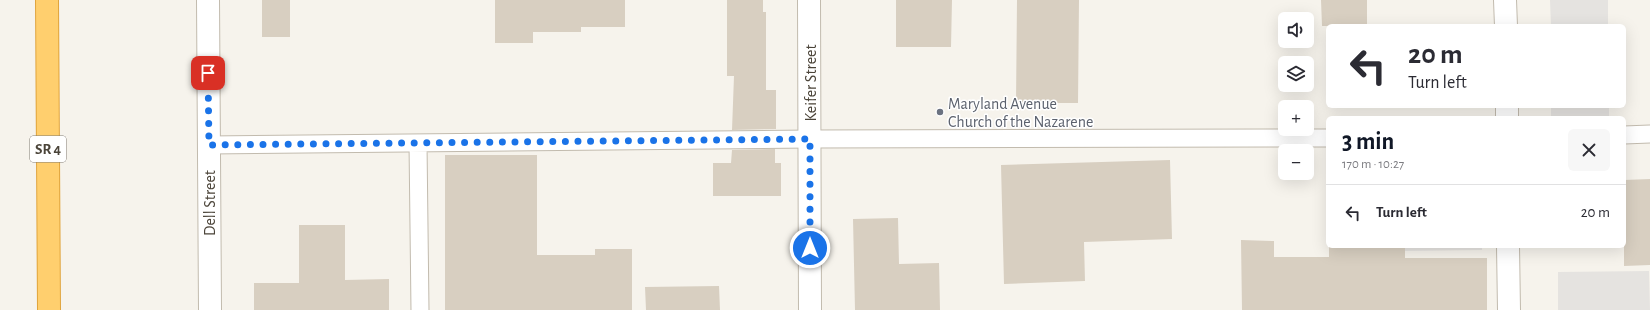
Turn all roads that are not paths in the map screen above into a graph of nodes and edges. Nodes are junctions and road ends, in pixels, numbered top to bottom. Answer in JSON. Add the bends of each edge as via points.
{"nodes":[{"id":1,"x":47,"y":0,"type":"edge"},
{"id":2,"x":208,"y":0,"type":"edge"},
{"id":3,"x":809,"y":0,"type":"edge"},
{"id":4,"x":1506,"y":0,"type":"edge"},
{"id":5,"x":1506,"y":24,"type":"edge"},
{"id":6,"x":1626,"y":134,"type":"edge"},
{"id":7,"x":1650,"y":134,"type":"edge"},
{"id":8,"x":1326,"y":138,"type":"edge"},
{"id":9,"x":810,"y":139,"type":"junction"},
{"id":10,"x":418,"y":143,"type":"junction"},
{"id":11,"x":209,"y":145,"type":"junction"},
{"id":12,"x":1508,"y":248,"type":"edge"},
{"id":13,"x":49,"y":304,"type":"edge"},
{"id":14,"x":210,"y":310,"type":"edge"},
{"id":15,"x":420,"y":310,"type":"edge"},
{"id":16,"x":810,"y":310,"type":"edge"},
{"id":17,"x":1509,"y":310,"type":"edge"}],
"edges":[{"from":1,"to":13,"type":"highway","number":"SR 4"},
{"from":2,"to":11,"type":"street","name":"Dell Street"},
{"from":3,"to":9,"type":"street","name":"Keifer Street"},
{"from":4,"to":5,"type":"street"},
{"from":6,"to":7,"type":"lane"},
{"from":8,"to":9,"type":"lane"},
{"from":9,"to":10,"type":"lane"},
{"from":9,"to":16,"type":"street","name":"Keifer Street"},
{"from":10,"to":11,"type":"lane"},
{"from":10,"to":15,"type":"lane"},
{"from":11,"to":14,"type":"street","name":"Dell Street"},
{"from":12,"to":17,"type":"street"}]}
